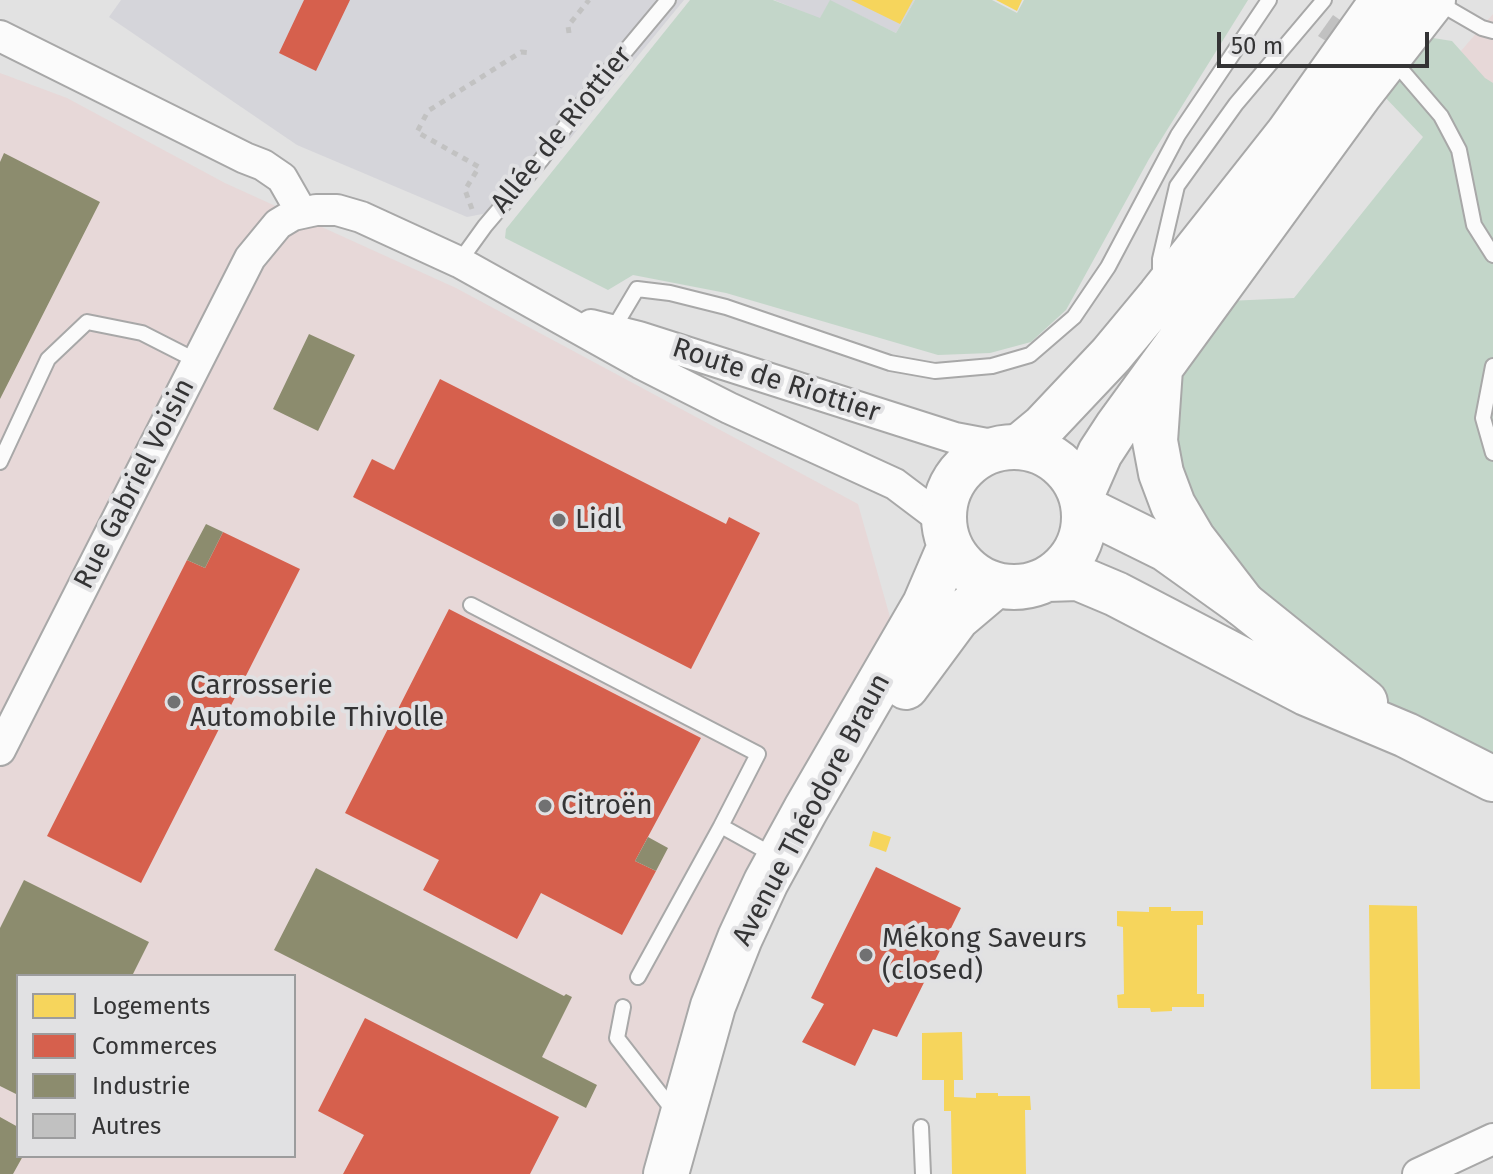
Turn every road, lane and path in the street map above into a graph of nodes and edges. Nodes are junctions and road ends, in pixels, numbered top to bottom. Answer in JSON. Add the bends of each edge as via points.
{"nodes":[{"id":1,"x":589,"y":0,"type":"edge"},
{"id":2,"x":668,"y":0,"type":"edge"},
{"id":3,"x":1269,"y":0,"type":"edge"},
{"id":4,"x":1324,"y":0,"type":"edge"},
{"id":5,"x":1383,"y":0,"type":"edge"},
{"id":6,"x":1433,"y":0,"type":"edge"},
{"id":7,"x":1493,"y":31,"type":"edge"},
{"id":8,"x":569,"y":33,"type":"dead end"},
{"id":9,"x":0,"y":36,"type":"edge"},
{"id":10,"x":532,"y":53,"type":"dead end"},
{"id":11,"x":1390,"y":56,"type":"junction"},
{"id":12,"x":290,"y":218,"type":"junction"},
{"id":13,"x":485,"y":226,"type":"junction"},
{"id":14,"x":1493,"y":255,"type":"edge"},
{"id":15,"x":459,"y":262,"type":"junction"},
{"id":16,"x":1160,"y":296,"type":"junction"},
{"id":17,"x":548,"y":313,"type":"junction"},
{"id":18,"x":612,"y":331,"type":"junction"},
{"id":19,"x":197,"y":361,"type":"junction"},
{"id":20,"x":1493,"y":366,"type":"edge"},
{"id":21,"x":1160,"y":369,"type":"junction"},
{"id":22,"x":1012,"y":446,"type":"junction"},
{"id":23,"x":1493,"y":453,"type":"edge"},
{"id":24,"x":0,"y":462,"type":"edge"},
{"id":25,"x":1083,"y":502,"type":"junction"},
{"id":26,"x":947,"y":534,"type":"junction"},
{"id":27,"x":1047,"y":579,"type":"junction"},
{"id":28,"x":996,"y":585,"type":"junction"},
{"id":29,"x":1243,"y":604,"type":"junction"},
{"id":30,"x":471,"y":605,"type":"dead end"},
{"id":31,"x":1406,"y":735,"type":"junction"},
{"id":32,"x":3,"y":737,"type":"edge"},
{"id":33,"x":1493,"y":779,"type":"edge"},
{"id":34,"x":721,"y":826,"type":"junction"},
{"id":35,"x":779,"y":859,"type":"junction"},
{"id":36,"x":638,"y":977,"type":"dead end"},
{"id":37,"x":623,"y":1007,"type":"dead end"},
{"id":38,"x":681,"y":1121,"type":"junction"},
{"id":39,"x":921,"y":1127,"type":"dead end"},
{"id":40,"x":1493,"y":1139,"type":"edge"},
{"id":41,"x":666,"y":1174,"type":"edge"},
{"id":42,"x":696,"y":1174,"type":"edge"},
{"id":43,"x":923,"y":1174,"type":"edge"},
{"id":44,"x":1418,"y":1174,"type":"edge"}],
"edges":[{"from":1,"to":8,"type":"path","via":[[568,26]]},
{"from":2,"to":13,"type":"lane","name":"Allée de Riottier"},
{"from":3,"to":18,"type":"lane","via":[[1178,135],[1108,267],[1074,317],[1030,355],[992,366],[935,371],[890,363],[726,307],[637,289]]},
{"from":4,"to":16,"type":"lane","via":[[1236,104],[1177,186],[1160,259]]},
{"from":5,"to":16,"type":"main road","via":[[1288,134]]},
{"from":6,"to":7,"type":"lane"},
{"from":6,"to":11,"type":"main road"},
{"from":9,"to":12,"type":"street","via":[[263,165],[282,178]]},
{"from":10,"to":13,"type":"path","via":[[521,52],[428,111],[417,132],[479,167],[465,190]]},
{"from":11,"to":14,"type":"lane","via":[[1441,116],[1459,150],[1474,225]]},
{"from":11,"to":21,"type":"main road"},
{"from":12,"to":15,"type":"street","name":"Route de Riottier","via":[[337,210]]},
{"from":12,"to":19,"type":"street","name":"Rue Gabriel Voisin","via":[[250,258]]},
{"from":13,"to":15,"type":"lane","name":"Allée de Riottier"},
{"from":15,"to":17,"type":"street","name":"Route de Riottier"},
{"from":16,"to":22,"type":"main road","via":[[1043,427]]},
{"from":17,"to":18,"type":"street","name":"Route de Riottier"},
{"from":17,"to":26,"type":"street","name":"Route de Riottier","via":[[729,408],[895,484]]},
{"from":18,"to":22,"type":"street","name":"Route de Riottier","via":[[955,438]]},
{"from":19,"to":24,"type":"lane","via":[[142,333],[87,322],[48,359]]},
{"from":19,"to":32,"type":"street","name":"Rue Gabriel Voisin"},
{"from":20,"to":23,"type":"lane","via":[[1483,418]]},
{"from":21,"to":25,"type":"main road","via":[[1100,453]]},
{"from":21,"to":29,"type":"main road","via":[[1155,441],[1161,473],[1193,539]]},
{"from":22,"to":25,"type":"main road","via":[[1058,461],[1072,475]]},
{"from":22,"to":26,"type":"main road","via":[[983,453],[953,481],[946,501]]},
{"from":25,"to":27,"type":"main road","via":[[1085,526],[1072,557]]},
{"from":25,"to":29,"type":"main road","via":[[1166,549]]},
{"from":26,"to":28,"type":"main road","via":[[964,566]]},
{"from":26,"to":35,"type":"main road","name":"Avenue Théodore Braun","via":[[925,604]]},
{"from":27,"to":28,"type":"main road","via":[[1031,585]]},
{"from":27,"to":31,"type":"main road","via":[[1078,578],[1116,594],[1306,693]]},
{"from":28,"to":42,"type":"main road","name":"Avenue Théodore Braun","via":[[957,618],[918,669],[817,829],[760,950]]},
{"from":29,"to":31,"type":"main road"},
{"from":30,"to":34,"type":"lane","via":[[758,754]]},
{"from":31,"to":33,"type":"main road"},
{"from":34,"to":35,"type":"lane"},
{"from":34,"to":36,"type":"lane"},
{"from":35,"to":38,"type":"main road","name":"Avenue Théodore Braun","via":[[713,1006]]},
{"from":37,"to":38,"type":"lane","via":[[617,1038]]},
{"from":38,"to":41,"type":"main road","name":"Avenue Théodore Braun"},
{"from":39,"to":43,"type":"lane"},
{"from":40,"to":44,"type":"street"}]}
